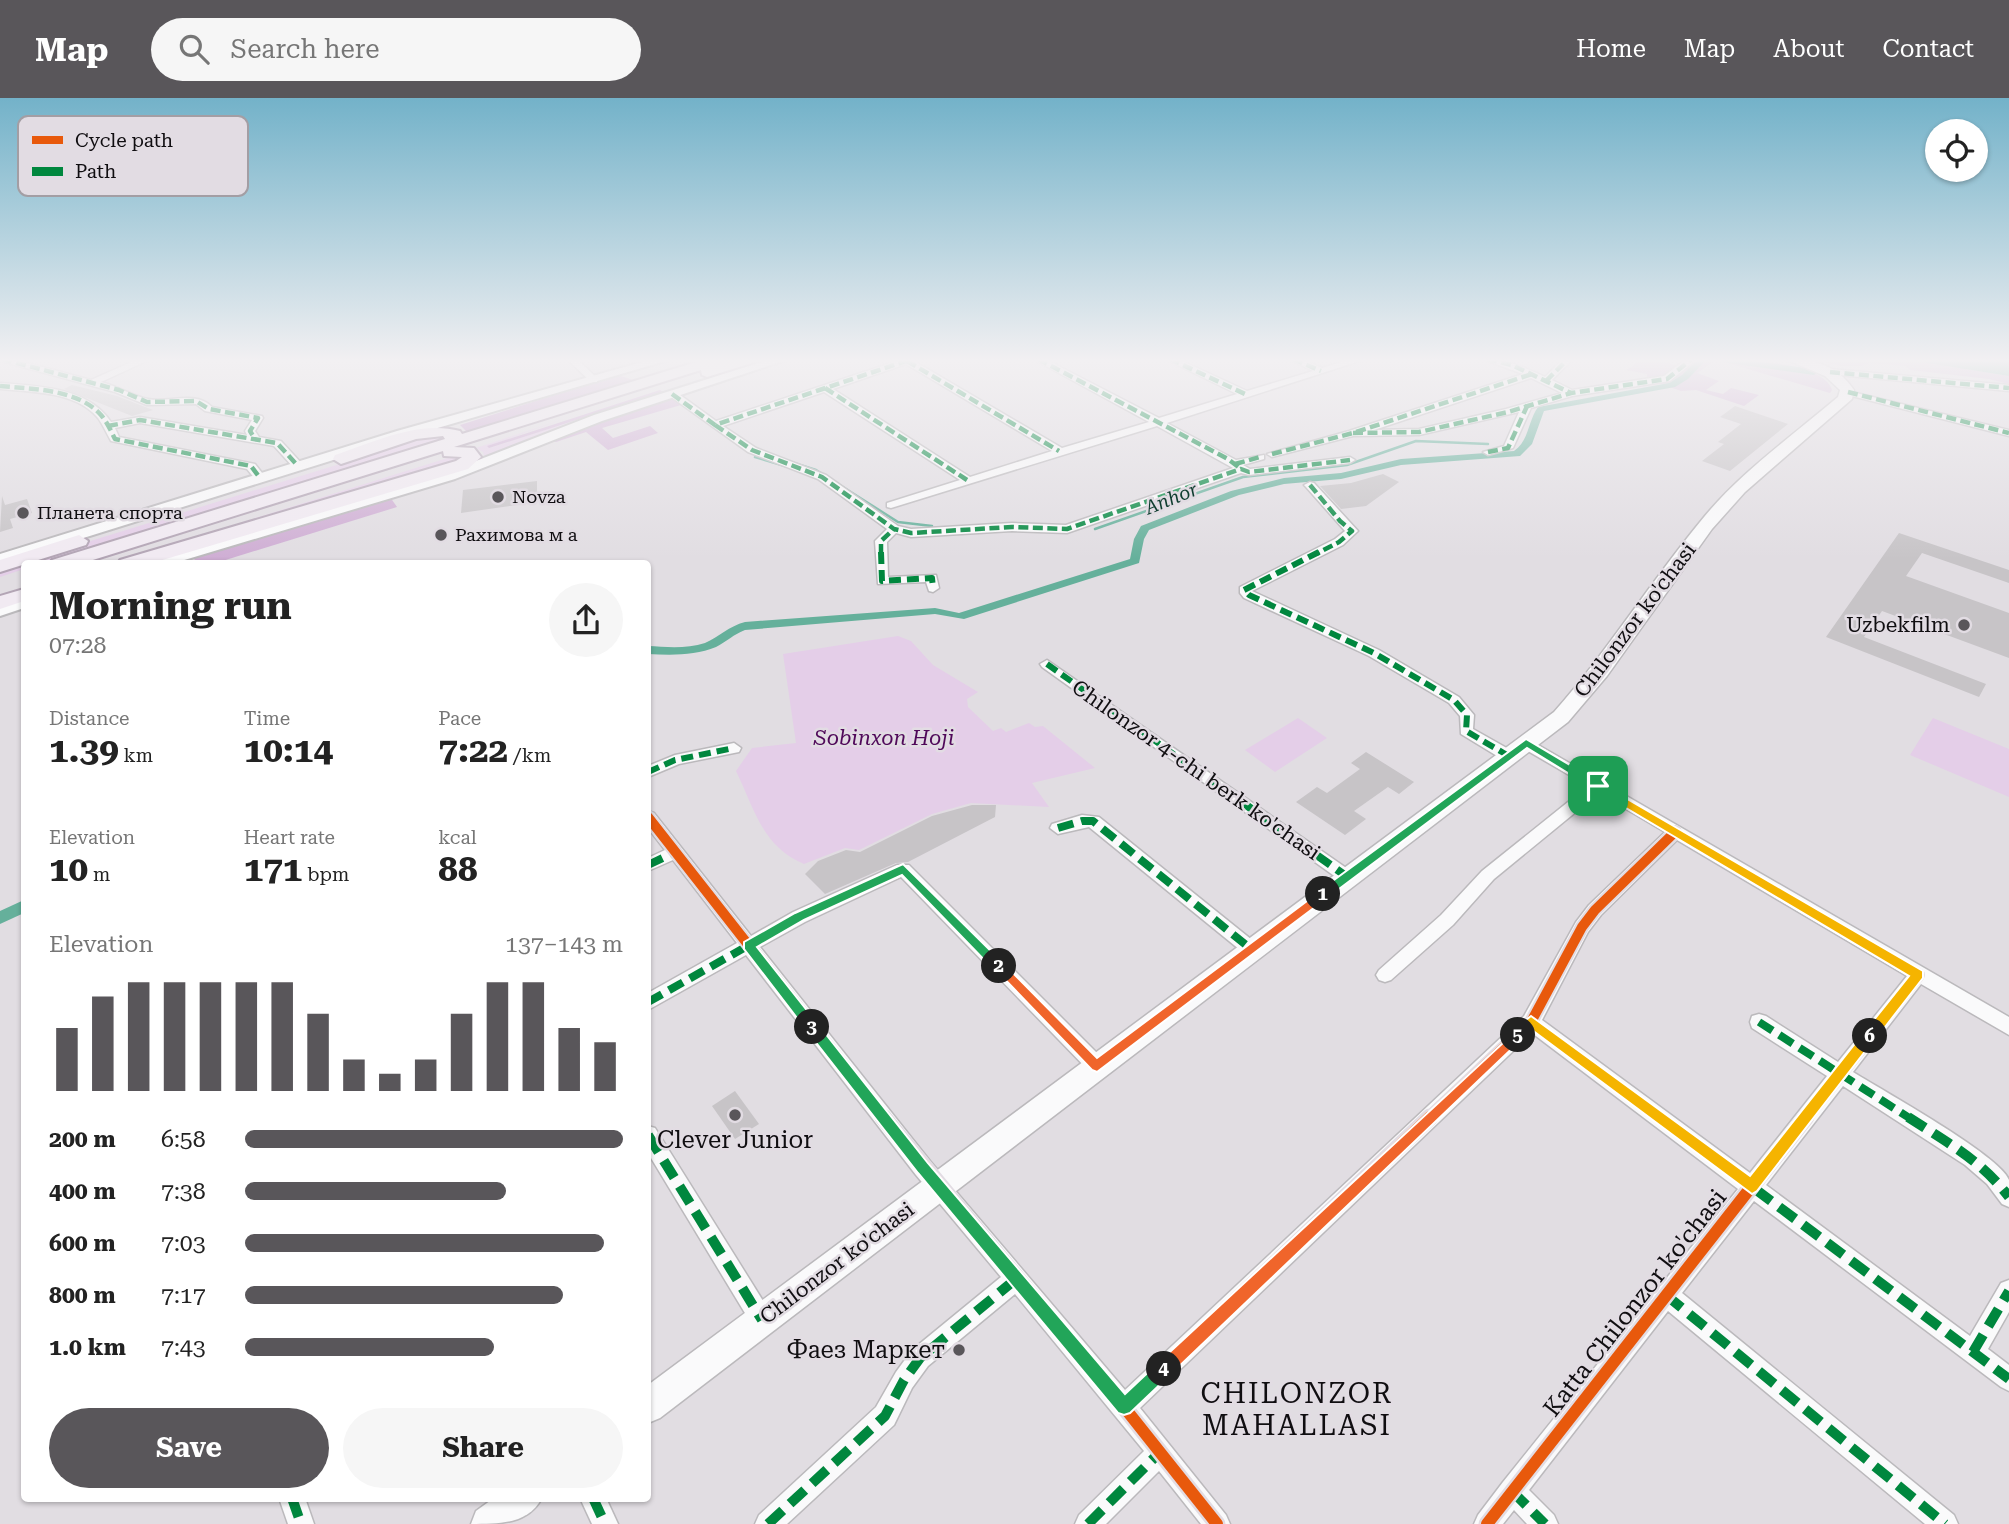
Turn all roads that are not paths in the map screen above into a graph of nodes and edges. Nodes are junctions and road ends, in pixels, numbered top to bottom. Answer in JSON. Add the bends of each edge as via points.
{"nodes":[{"id":1,"x":715,"y":425,"type":"edge"},
{"id":2,"x":108,"y":426,"type":"edge"},
{"id":3,"x":169,"y":426,"type":"edge"},
{"id":4,"x":253,"y":426,"type":"edge"},
{"id":5,"x":432,"y":426,"type":"edge"},
{"id":6,"x":516,"y":426,"type":"edge"},
{"id":7,"x":523,"y":426,"type":"edge"},
{"id":8,"x":579,"y":426,"type":"edge"},
{"id":9,"x":883,"y":426,"type":"edge"},
{"id":10,"x":1017,"y":426,"type":"edge"},
{"id":11,"x":1143,"y":426,"type":"edge"},
{"id":12,"x":1166,"y":426,"type":"edge"},
{"id":13,"x":1376,"y":426,"type":"edge"},
{"id":14,"x":1448,"y":426,"type":"edge"},
{"id":15,"x":1518,"y":426,"type":"edge"},
{"id":16,"x":1814,"y":426,"type":"edge"},
{"id":17,"x":1985,"y":426,"type":"joint"},
{"id":18,"x":2009,"y":426,"type":"edge"},
{"id":19,"x":1353,"y":433,"type":"junction"},
{"id":20,"x":2009,"y":433,"type":"edge"},
{"id":21,"x":255,"y":439,"type":"junction"},
{"id":22,"x":447,"y":448,"type":"junction"},
{"id":23,"x":1059,"y":451,"type":"junction"},
{"id":24,"x":1488,"y":452,"type":"dead end"},
{"id":25,"x":1349,"y":460,"type":"dead end"},
{"id":26,"x":298,"y":466,"type":"junction"},
{"id":27,"x":1238,"y":466,"type":"junction"},
{"id":28,"x":378,"y":469,"type":"junction"},
{"id":29,"x":260,"y":478,"type":"junction"},
{"id":30,"x":967,"y":480,"type":"junction"},
{"id":31,"x":1310,"y":485,"type":"dead end"},
{"id":32,"x":891,"y":505,"type":"dead end"},
{"id":33,"x":894,"y":529,"type":"junction"},
{"id":34,"x":0,"y":559,"type":"edge"},
{"id":35,"x":72,"y":560,"type":"edge"},
{"id":36,"x":103,"y":560,"type":"edge"},
{"id":37,"x":138,"y":560,"type":"edge"},
{"id":38,"x":166,"y":560,"type":"edge"},
{"id":39,"x":0,"y":566,"type":"edge"},
{"id":40,"x":21,"y":575,"type":"edge"},
{"id":41,"x":0,"y":582,"type":"edge"},
{"id":42,"x":21,"y":585,"type":"edge"},
{"id":43,"x":933,"y":588,"type":"dead end"},
{"id":44,"x":0,"y":592,"type":"edge"},
{"id":45,"x":21,"y":596,"type":"edge"},
{"id":46,"x":0,"y":603,"type":"edge"},
{"id":47,"x":21,"y":604,"type":"edge"},
{"id":48,"x":0,"y":611,"type":"edge"},
{"id":49,"x":1047,"y":664,"type":"dead end"},
{"id":50,"x":734,"y":748,"type":"dead end"},
{"id":51,"x":1517,"y":749,"type":"junction"},
{"id":52,"x":651,"y":771,"type":"edge"},
{"id":53,"x":1598,"y":786,"type":"junction"},
{"id":54,"x":651,"y":821,"type":"edge"},
{"id":55,"x":1058,"y":828,"type":"dead end"},
{"id":56,"x":1675,"y":832,"type":"junction"},
{"id":57,"x":673,"y":853,"type":"junction"},
{"id":58,"x":651,"y":864,"type":"edge"},
{"id":59,"x":1346,"y":876,"type":"junction"},
{"id":60,"x":748,"y":946,"type":"junction"},
{"id":61,"x":1251,"y":949,"type":"junction"},
{"id":62,"x":1385,"y":975,"type":"dead end"},
{"id":63,"x":1918,"y":975,"type":"junction"},
{"id":64,"x":651,"y":1000,"type":"edge"},
{"id":65,"x":1531,"y":1022,"type":"junction"},
{"id":66,"x":1759,"y":1022,"type":"dead end"},
{"id":67,"x":2009,"y":1027,"type":"edge"},
{"id":68,"x":1097,"y":1066,"type":"junction"},
{"id":69,"x":1840,"y":1074,"type":"junction"},
{"id":70,"x":651,"y":1140,"type":"edge"},
{"id":71,"x":940,"y":1186,"type":"junction"},
{"id":72,"x":1752,"y":1186,"type":"junction"},
{"id":73,"x":2009,"y":1197,"type":"edge"},
{"id":74,"x":1016,"y":1279,"type":"junction"},
{"id":75,"x":2009,"y":1291,"type":"edge"},
{"id":76,"x":1666,"y":1296,"type":"junction"},
{"id":77,"x":762,"y":1320,"type":"junction"},
{"id":78,"x":1973,"y":1352,"type":"junction"},
{"id":79,"x":2009,"y":1379,"type":"edge"},
{"id":80,"x":651,"y":1404,"type":"edge"},
{"id":81,"x":1124,"y":1406,"type":"junction"},
{"id":82,"x":1160,"y":1452,"type":"junction"},
{"id":83,"x":1512,"y":1492,"type":"junction"},
{"id":84,"x":293,"y":1502,"type":"edge"},
{"id":85,"x":519,"y":1502,"type":"edge"},
{"id":86,"x":595,"y":1502,"type":"edge"},
{"id":87,"x":301,"y":1524,"type":"edge"},
{"id":88,"x":489,"y":1524,"type":"edge"},
{"id":89,"x":605,"y":1524,"type":"edge"},
{"id":90,"x":768,"y":1524,"type":"edge"},
{"id":91,"x":1088,"y":1524,"type":"edge"},
{"id":92,"x":1217,"y":1524,"type":"edge"},
{"id":93,"x":1487,"y":1524,"type":"edge"},
{"id":94,"x":1545,"y":1524,"type":"edge"},
{"id":95,"x":1945,"y":1524,"type":"edge"}],
"edges":[{"from":1,"to":33,"type":"street","via":[[752,450],[831,482]]},
{"from":2,"to":29,"type":"street","via":[[115,439],[251,466]]},
{"from":3,"to":21,"type":"street"},
{"from":4,"to":21,"type":"street","via":[[250,430]]},
{"from":5,"to":26,"type":"street"},
{"from":6,"to":22,"type":"main road"},
{"from":7,"to":22,"type":"main road"},
{"from":8,"to":38,"type":"street","via":[[463,471]]},
{"from":9,"to":30,"type":"street"},
{"from":10,"to":23,"type":"street"},
{"from":11,"to":23,"type":"street"},
{"from":12,"to":27,"type":"street"},
{"from":13,"to":19,"type":"street"},
{"from":14,"to":19,"type":"street","via":[[1419,432]]},
{"from":15,"to":24,"type":"street","via":[[1507,448]]},
{"from":16,"to":51,"type":"main road","name":"Chilonzor ko'chasi","via":[[1739,489],[1706,525],[1601,672],[1561,717]]},
{"from":17,"to":18,"type":"street"},
{"from":17,"to":20,"type":"street"},
{"from":19,"to":27,"type":"street"},
{"from":21,"to":26,"type":"street","via":[[277,443]]},
{"from":22,"to":28,"type":"main road"},
{"from":22,"to":37,"type":"main road","via":[[473,457],[462,465]]},
{"from":22,"to":39,"type":"main road","via":[[453,434],[421,434]]},
{"from":23,"to":30,"type":"street"},
{"from":25,"to":27,"type":"street","via":[[1249,472]]},
{"from":26,"to":29,"type":"street"},
{"from":27,"to":33,"type":"street","via":[[1067,529],[911,533]]},
{"from":28,"to":35,"type":"main road"},
{"from":28,"to":36,"type":"main road"},
{"from":29,"to":34,"type":"street"},
{"from":30,"to":32,"type":"street"},
{"from":31,"to":51,"type":"street","via":[[1352,531],[1244,590],[1374,653],[1454,700],[1467,715],[1466,731]]},
{"from":33,"to":43,"type":"street","via":[[881,541],[882,581],[932,579]]},
{"from":40,"to":41,"type":"main road"},
{"from":42,"to":44,"type":"main road"},
{"from":45,"to":46,"type":"main road"},
{"from":47,"to":48,"type":"street"},
{"from":49,"to":59,"type":"street","name":"Chilonzor 4-chi berk ko'chasi"},
{"from":50,"to":52,"type":"street","via":[[675,760]]},
{"from":51,"to":53,"type":"street"},
{"from":51,"to":59,"type":"main road","name":"Chilonzor ko'chasi"},
{"from":53,"to":56,"type":"street"},
{"from":53,"to":62,"type":"street","via":[[1488,875],[1447,920]]},
{"from":54,"to":57,"type":"street"},
{"from":55,"to":61,"type":"street","via":[[1093,821]]},
{"from":56,"to":63,"type":"street"},
{"from":56,"to":65,"type":"street","via":[[1582,927]]},
{"from":57,"to":58,"type":"street"},
{"from":57,"to":60,"type":"street"},
{"from":59,"to":61,"type":"main road","name":"Chilonzor ko'chasi"},
{"from":60,"to":64,"type":"street"},
{"from":60,"to":68,"type":"street","via":[[903,869]]},
{"from":60,"to":71,"type":"street"},
{"from":61,"to":68,"type":"main road","name":"Chilonzor ko'chasi"},
{"from":63,"to":67,"type":"street"},
{"from":63,"to":69,"type":"street","name":"Katta Chilonzor ko'chasi"},
{"from":65,"to":72,"type":"street"},
{"from":65,"to":81,"type":"street"},
{"from":66,"to":69,"type":"street"},
{"from":68,"to":71,"type":"main road","name":"Chilonzor ko'chasi"},
{"from":69,"to":72,"type":"street","name":"Katta Chilonzor ko'chasi"},
{"from":69,"to":73,"type":"street","via":[[1972,1158]]},
{"from":70,"to":77,"type":"street"},
{"from":71,"to":74,"type":"street"},
{"from":71,"to":77,"type":"main road","name":"Chilonzor ko'chasi"},
{"from":72,"to":76,"type":"street","name":"Katta Chilonzor ko'chasi"},
{"from":72,"to":78,"type":"street"},
{"from":74,"to":81,"type":"street"},
{"from":74,"to":90,"type":"street","via":[[920,1358],[885,1416]]},
{"from":75,"to":78,"type":"street"},
{"from":76,"to":83,"type":"street","name":"Katta Chilonzor ko'chasi"},
{"from":76,"to":95,"type":"street"},
{"from":77,"to":80,"type":"main road","name":"Chilonzor ko'chasi"},
{"from":78,"to":79,"type":"street"},
{"from":81,"to":82,"type":"street"},
{"from":82,"to":91,"type":"street"},
{"from":82,"to":92,"type":"street"},
{"from":83,"to":93,"type":"street","name":"Katta Chilonzor ko'chasi"},
{"from":83,"to":94,"type":"street"},
{"from":84,"to":87,"type":"street"},
{"from":85,"to":88,"type":"main road"},
{"from":86,"to":89,"type":"street"}]}
